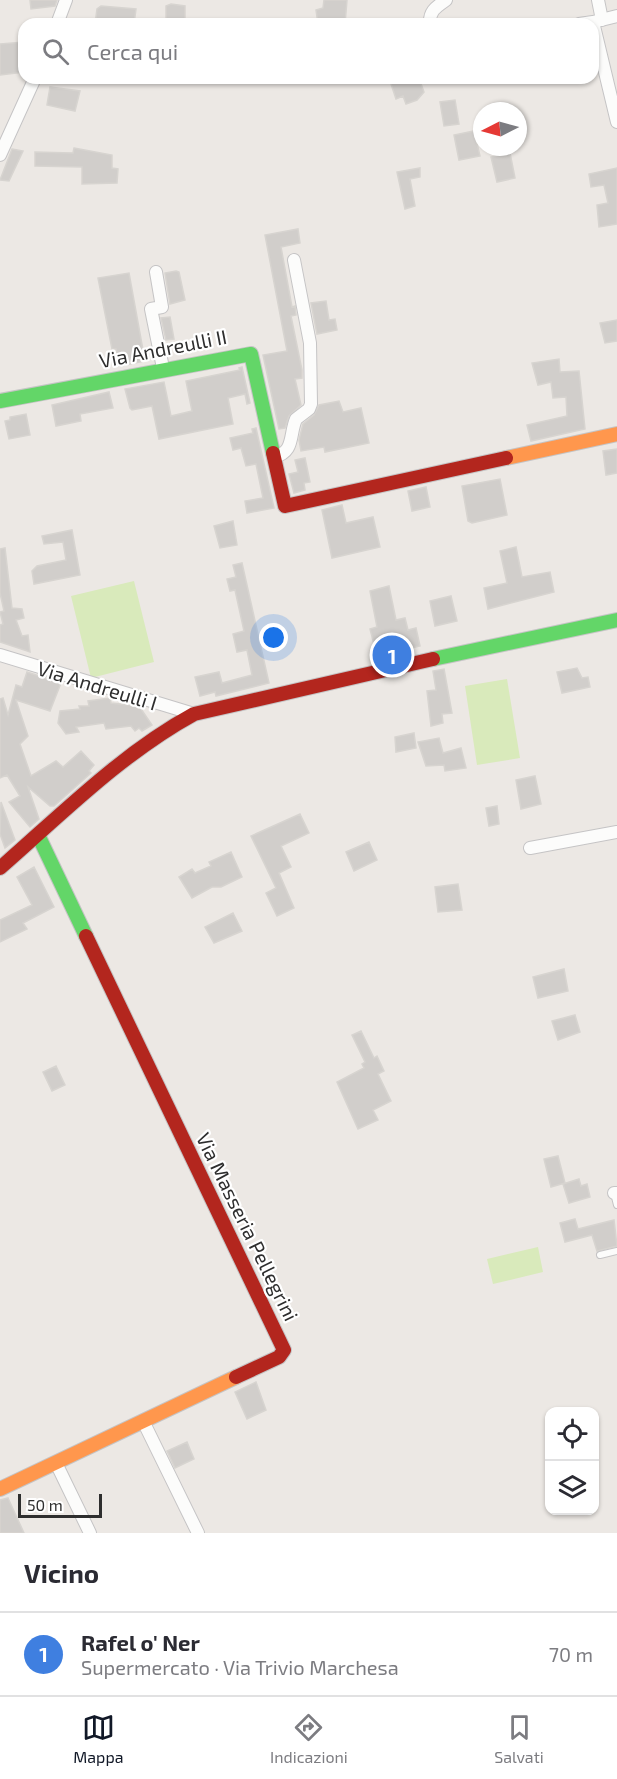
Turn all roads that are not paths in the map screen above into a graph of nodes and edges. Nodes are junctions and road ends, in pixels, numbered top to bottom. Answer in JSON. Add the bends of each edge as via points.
{"nodes":[{"id":1,"x":66,"y":0,"type":"edge"},
{"id":2,"x":446,"y":0,"type":"edge"},
{"id":3,"x":598,"y":0,"type":"edge"},
{"id":4,"x":617,"y":16,"type":"edge"},
{"id":5,"x":59,"y":18,"type":"edge"},
{"id":6,"x":430,"y":18,"type":"edge"},
{"id":7,"x":598,"y":18,"type":"edge"},
{"id":8,"x":599,"y":21,"type":"edge"},
{"id":9,"x":599,"y":26,"type":"edge"},
{"id":10,"x":32,"y":84,"type":"edge"},
{"id":11,"x":617,"y":122,"type":"edge"},
{"id":12,"x":0,"y":155,"type":"edge"},
{"id":13,"x":294,"y":260,"type":"dead end"},
{"id":14,"x":156,"y":272,"type":"dead end"},
{"id":15,"x":162,"y":369,"type":"junction"},
{"id":16,"x":0,"y":401,"type":"edge"},
{"id":17,"x":617,"y":434,"type":"edge"},
{"id":18,"x":274,"y":457,"type":"junction"},
{"id":19,"x":617,"y":620,"type":"edge"},
{"id":20,"x":0,"y":655,"type":"edge"},
{"id":21,"x":195,"y":714,"type":"junction"},
{"id":22,"x":617,"y":832,"type":"edge"},
{"id":23,"x":38,"y":835,"type":"junction"},
{"id":24,"x":530,"y":848,"type":"dead end"},
{"id":25,"x":0,"y":868,"type":"edge"},
{"id":26,"x":617,"y":1251,"type":"edge"},
{"id":27,"x":600,"y":1255,"type":"dead end"},
{"id":28,"x":143,"y":1421,"type":"junction"},
{"id":29,"x":52,"y":1464,"type":"junction"},
{"id":30,"x":0,"y":1489,"type":"edge"},
{"id":31,"x":81,"y":1533,"type":"edge"},
{"id":32,"x":90,"y":1533,"type":"edge"},
{"id":33,"x":198,"y":1533,"type":"edge"}],
"edges":[{"from":1,"to":5,"type":"street"},
{"from":2,"to":6,"type":"street"},
{"from":3,"to":7,"type":"street"},
{"from":4,"to":8,"type":"street"},
{"from":9,"to":11,"type":"street"},
{"from":10,"to":12,"type":"street"},
{"from":13,"to":18,"type":"street","via":[[310,343],[311,404],[296,419],[290,447]]},
{"from":14,"to":15,"type":"street","via":[[162,307],[151,309]]},
{"from":15,"to":16,"type":"street","name":"Via Andreulli II"},
{"from":15,"to":18,"type":"street","name":"Via Andreulli II","via":[[251,354]]},
{"from":17,"to":18,"type":"street","name":"Via Andreulli II","via":[[285,506]]},
{"from":19,"to":21,"type":"street"},
{"from":20,"to":21,"type":"street","name":"Via Andreulli I"},
{"from":21,"to":23,"type":"street","via":[[161,732]]},
{"from":22,"to":24,"type":"street"},
{"from":23,"to":25,"type":"street"},
{"from":23,"to":28,"type":"street","name":"Via Masseria Pellegrini","via":[[283,1348],[279,1358]]},
{"from":26,"to":27,"type":"lane"},
{"from":28,"to":29,"type":"street","name":"Via Masseria Pellegrini"},
{"from":28,"to":33,"type":"street"},
{"from":29,"to":30,"type":"street","name":"Via Masseria Pellegrini"},
{"from":29,"to":31,"type":"street"},
{"from":29,"to":32,"type":"street"}]}
